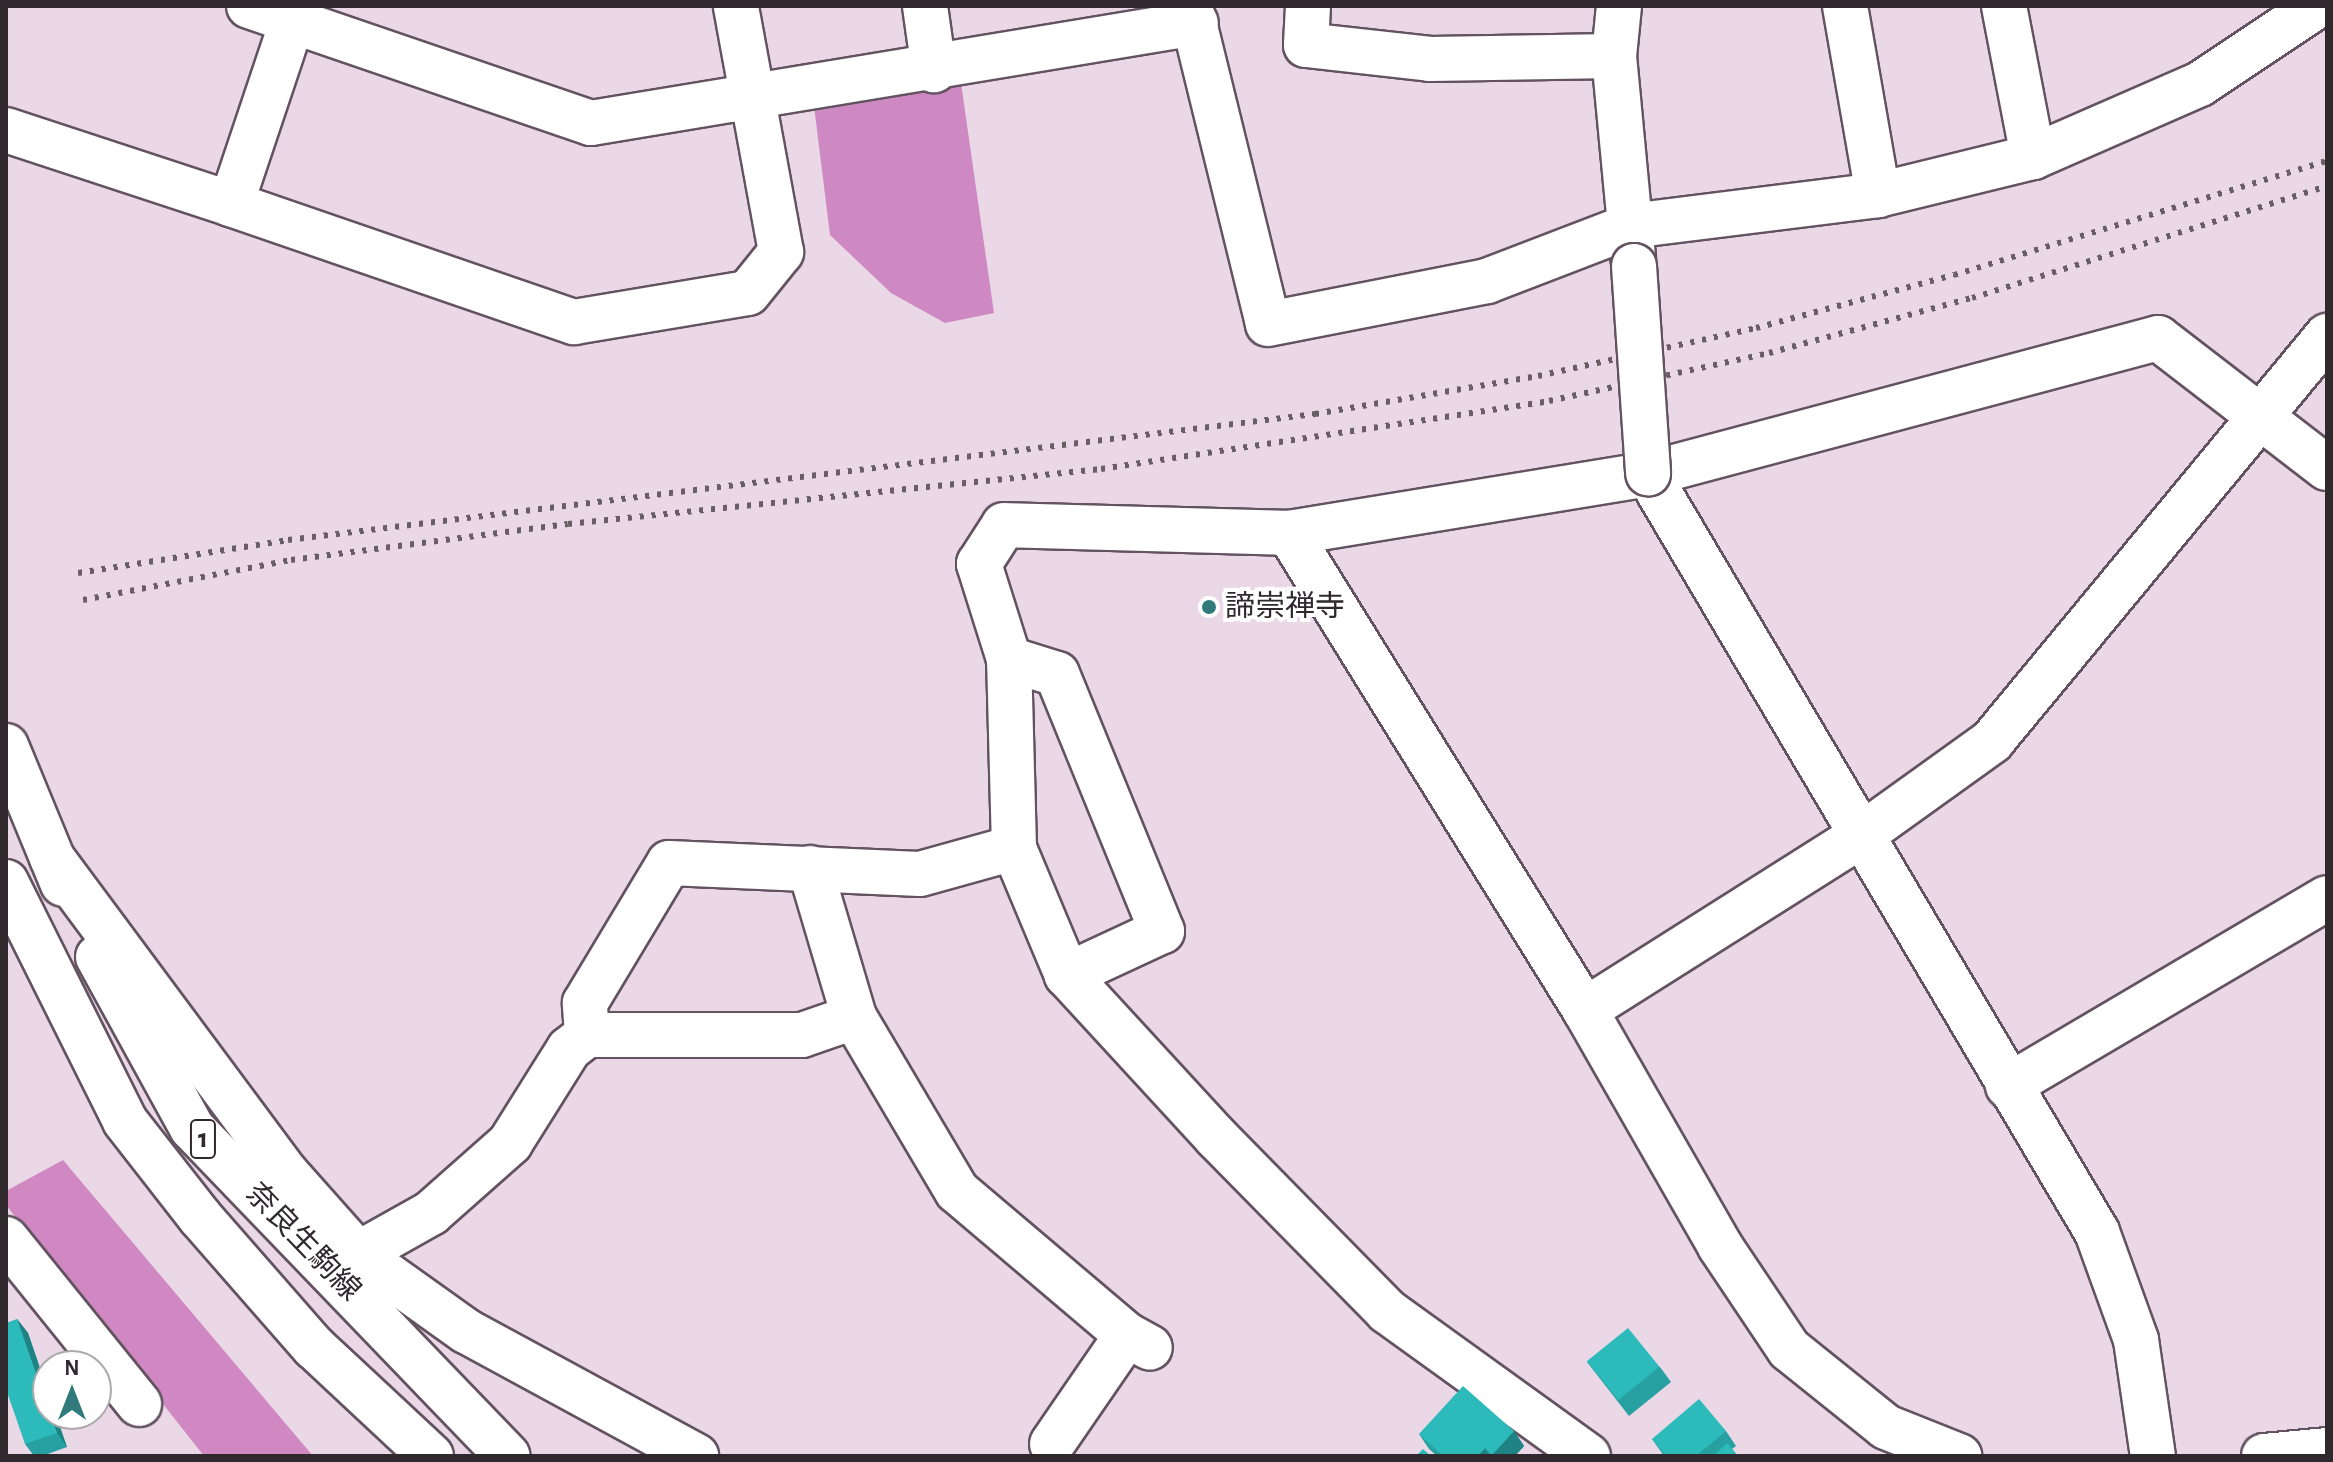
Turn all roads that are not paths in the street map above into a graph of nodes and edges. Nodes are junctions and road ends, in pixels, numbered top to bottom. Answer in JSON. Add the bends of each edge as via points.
{"nodes":[{"id":1,"x":249,"y":6,"type":"edge"},
{"id":2,"x":736,"y":6,"type":"edge"},
{"id":3,"x":925,"y":6,"type":"edge"},
{"id":4,"x":1308,"y":6,"type":"edge"},
{"id":5,"x":1619,"y":6,"type":"edge"},
{"id":6,"x":1845,"y":6,"type":"edge"},
{"id":7,"x":2004,"y":6,"type":"edge"},
{"id":8,"x":2317,"y":6,"type":"edge"},
{"id":9,"x":1193,"y":14,"type":"edge"},
{"id":10,"x":292,"y":22,"type":"junction"},
{"id":11,"x":1614,"y":56,"type":"junction"},
{"id":12,"x":934,"y":70,"type":"junction"},
{"id":13,"x":754,"y":96,"type":"junction"},
{"id":14,"x":6,"y":130,"type":"edge"},
{"id":15,"x":2033,"y":157,"type":"junction"},
{"id":16,"x":1878,"y":195,"type":"junction"},
{"id":17,"x":231,"y":204,"type":"junction"},
{"id":18,"x":1632,"y":246,"type":"junction"},
{"id":19,"x":2327,"y":336,"type":"edge"},
{"id":20,"x":2260,"y":414,"type":"junction"},
{"id":21,"x":2327,"y":468,"type":"edge"},
{"id":22,"x":1648,"y":474,"type":"junction"},
{"id":23,"x":1289,"y":533,"type":"junction"},
{"id":24,"x":1009,"y":659,"type":"junction"},
{"id":25,"x":6,"y":746,"type":"edge"},
{"id":26,"x":1860,"y":836,"type":"junction"},
{"id":27,"x":1014,"y":848,"type":"junction"},
{"id":28,"x":52,"y":858,"type":"junction"},
{"id":29,"x":810,"y":868,"type":"junction"},
{"id":30,"x":6,"y":882,"type":"edge"},
{"id":31,"x":2327,"y":898,"type":"edge"},
{"id":32,"x":19,"y":944,"type":"edge"},
{"id":33,"x":1067,"y":975,"type":"junction"},
{"id":34,"x":1585,"y":1010,"type":"junction"},
{"id":35,"x":854,"y":1017,"type":"junction"},
{"id":36,"x":587,"y":1035,"type":"junction"},
{"id":37,"x":2008,"y":1086,"type":"junction"},
{"id":38,"x":6,"y":1239,"type":"edge"},
{"id":39,"x":358,"y":1254,"type":"junction"},
{"id":40,"x":314,"y":1347,"type":"junction"},
{"id":41,"x":139,"y":1404,"type":"dead end"},
{"id":42,"x":1052,"y":1444,"type":"dead end"},
{"id":43,"x":2327,"y":1450,"type":"edge"},
{"id":44,"x":391,"y":1456,"type":"edge"},
{"id":45,"x":431,"y":1456,"type":"edge"},
{"id":46,"x":508,"y":1456,"type":"edge"},
{"id":47,"x":696,"y":1456,"type":"edge"},
{"id":48,"x":1588,"y":1456,"type":"edge"},
{"id":49,"x":1959,"y":1456,"type":"edge"},
{"id":50,"x":2153,"y":1456,"type":"edge"},
{"id":51,"x":2264,"y":1456,"type":"edge"}],
"edges":[{"from":1,"to":10,"type":"street"},
{"from":2,"to":13,"type":"street"},
{"from":3,"to":12,"type":"street"},
{"from":4,"to":11,"type":"street","via":[[1306,45],[1430,59]]},
{"from":5,"to":11,"type":"street"},
{"from":6,"to":16,"type":"street"},
{"from":7,"to":15,"type":"street"},
{"from":8,"to":15,"type":"street","via":[[2200,84]]},
{"from":9,"to":12,"type":"street"},
{"from":9,"to":18,"type":"street","via":[[1268,324]]},
{"from":10,"to":13,"type":"street","via":[[591,123]]},
{"from":10,"to":17,"type":"street"},
{"from":11,"to":18,"type":"street"},
{"from":12,"to":13,"type":"street"},
{"from":13,"to":17,"type":"street","via":[[781,252],[748,293],[574,322]]},
{"from":14,"to":17,"type":"street"},
{"from":15,"to":16,"type":"street"},
{"from":16,"to":18,"type":"street"},
{"from":18,"to":22,"type":"street","bridge":true},
{"from":19,"to":20,"type":"street"},
{"from":20,"to":21,"type":"street"},
{"from":20,"to":22,"type":"street","via":[[2158,338]]},
{"from":20,"to":26,"type":"street","via":[[1992,741]]},
{"from":22,"to":23,"type":"street"},
{"from":22,"to":26,"type":"street"},
{"from":23,"to":24,"type":"street","via":[[1004,525],[979,564]]},
{"from":23,"to":34,"type":"street"},
{"from":24,"to":27,"type":"street"},
{"from":24,"to":33,"type":"street","via":[[1057,674],[1162,931]]},
{"from":25,"to":28,"type":"street","name":"奈良生駒線","number":"1"},
{"from":26,"to":34,"type":"street"},
{"from":26,"to":37,"type":"street"},
{"from":27,"to":29,"type":"street","via":[[920,874]]},
{"from":27,"to":33,"type":"street"},
{"from":28,"to":39,"type":"street","via":[[287,1174]]},
{"from":28,"to":46,"type":"street","name":"奈良生駒線","number":"1","via":[[81,927],[192,1128]]},
{"from":29,"to":35,"type":"street"},
{"from":29,"to":36,"type":"street","via":[[669,863],[585,1003]]},
{"from":30,"to":32,"type":"street","name":"奈良生駒線","number":"1"},
{"from":31,"to":37,"type":"street"},
{"from":32,"to":40,"type":"street","name":"奈良生駒線","number":"1","via":[[125,1121],[200,1217]]},
{"from":33,"to":48,"type":"street","via":[[1387,1311]]},
{"from":34,"to":49,"type":"street","via":[[1720,1246],[1789,1349],[1886,1427]]},
{"from":35,"to":36,"type":"street","via":[[802,1035]]},
{"from":35,"to":42,"type":"street","via":[[957,1191],[1138,1342]]},
{"from":36,"to":39,"type":"street","via":[[569,1049],[510,1143],[431,1213]]},
{"from":37,"to":50,"type":"street","via":[[2097,1232],[2136,1340]]},
{"from":38,"to":41,"type":"street"},
{"from":39,"to":47,"type":"street","via":[[466,1331]]},
{"from":40,"to":44,"type":"street"},
{"from":40,"to":45,"type":"street","name":"奈良生駒線","number":"1"},
{"from":43,"to":51,"type":"street"}]}
